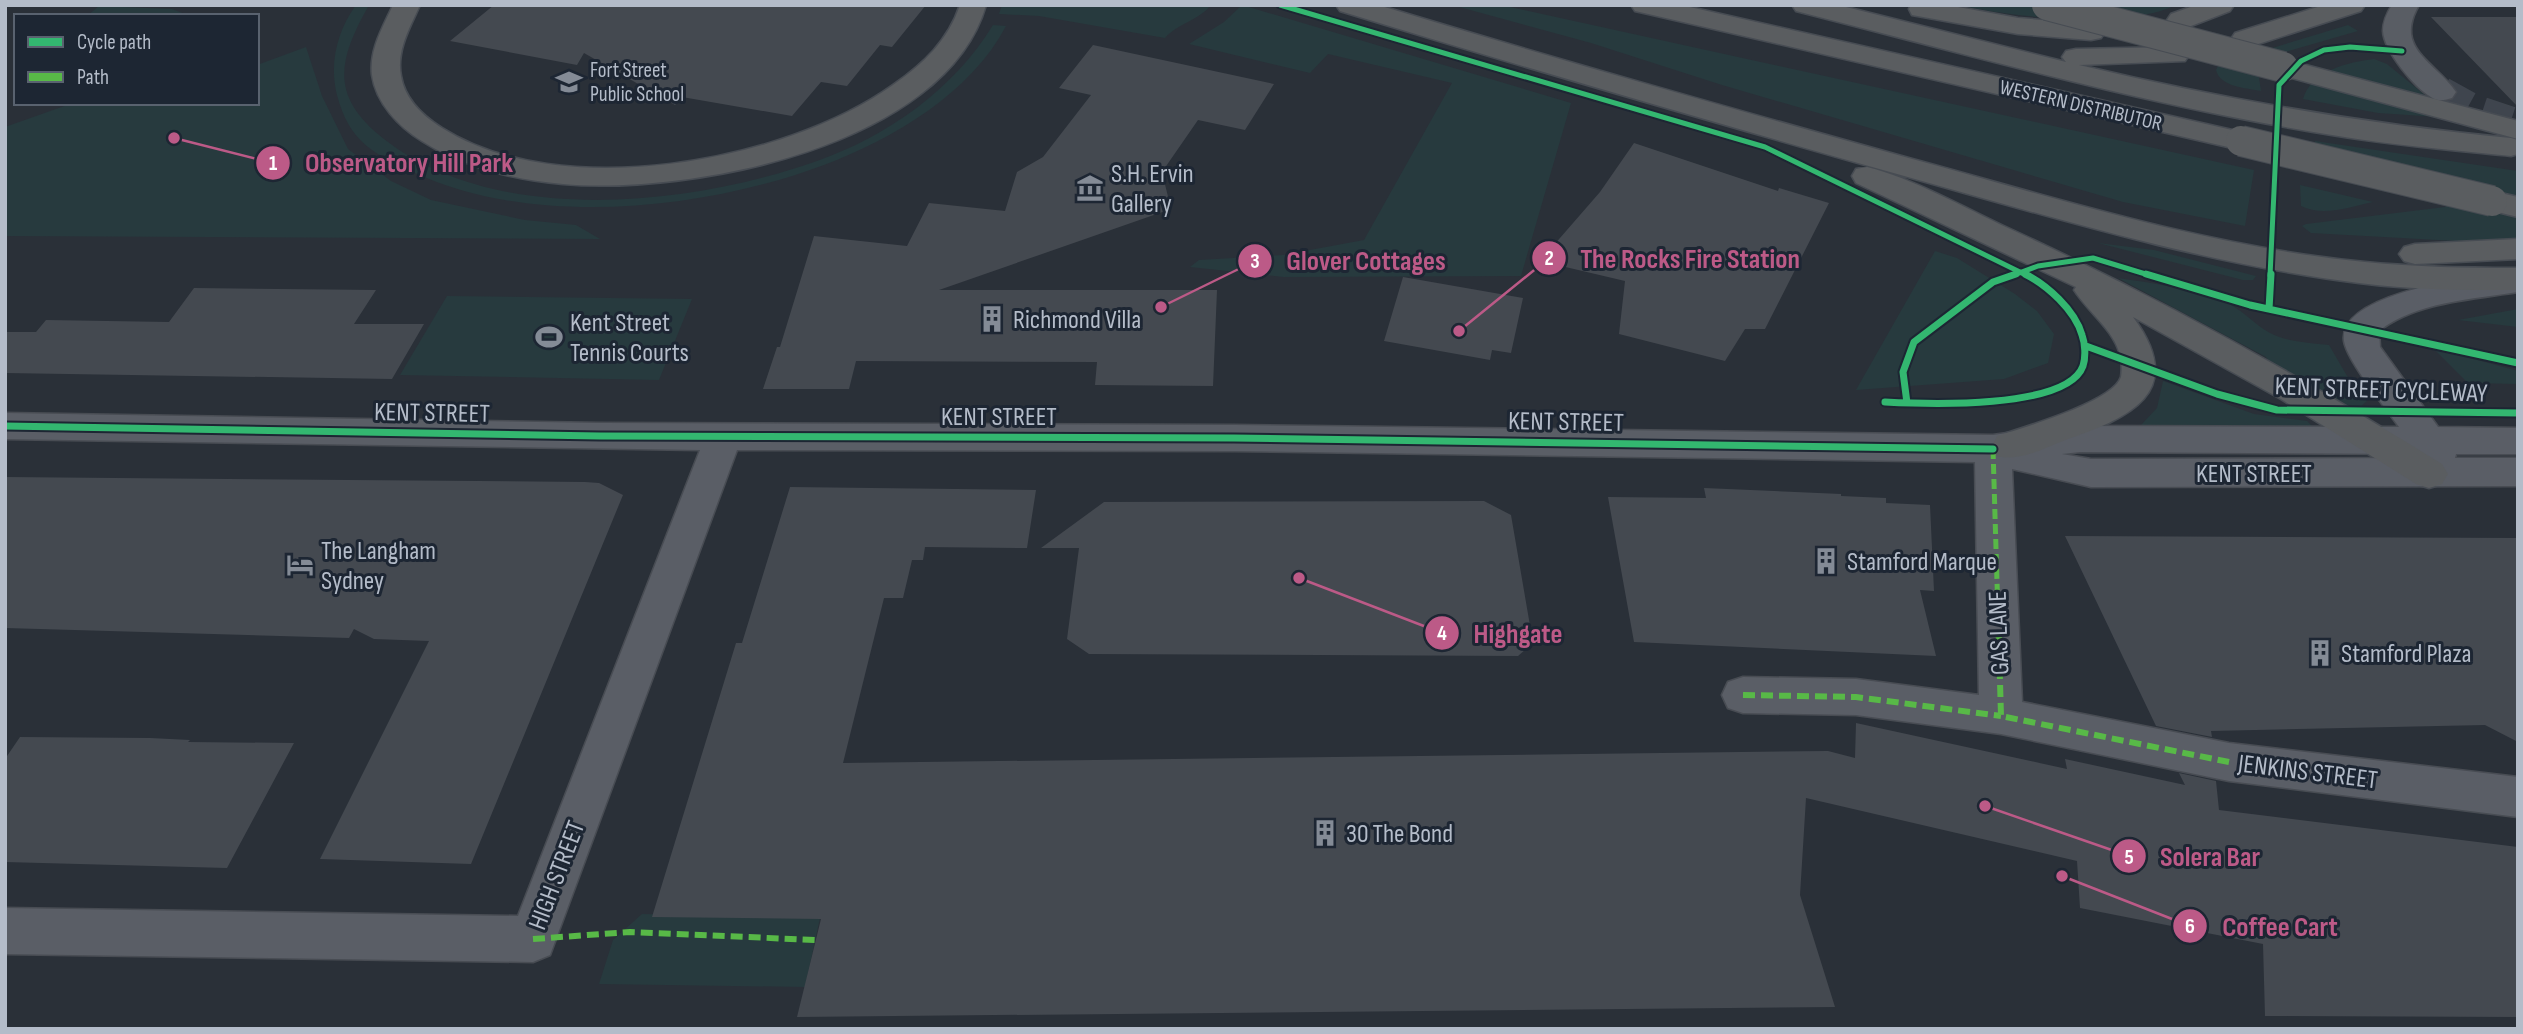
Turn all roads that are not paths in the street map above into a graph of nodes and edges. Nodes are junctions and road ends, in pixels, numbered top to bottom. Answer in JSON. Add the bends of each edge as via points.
{"nodes":[{"id":1,"x":407,"y":5,"type":"edge"},
{"id":2,"x":973,"y":5,"type":"edge"},
{"id":3,"x":1349,"y":5,"type":"edge"},
{"id":4,"x":1391,"y":5,"type":"edge"},
{"id":5,"x":1644,"y":5,"type":"edge"},
{"id":6,"x":1805,"y":5,"type":"edge"},
{"id":7,"x":1906,"y":5,"type":"edge"},
{"id":8,"x":2047,"y":5,"type":"edge"},
{"id":9,"x":2221,"y":5,"type":"edge"},
{"id":10,"x":2300,"y":5,"type":"edge"},
{"id":11,"x":2352,"y":5,"type":"edge"},
{"id":12,"x":2406,"y":5,"type":"edge"},
{"id":13,"x":2181,"y":20,"type":"dead end"},
{"id":14,"x":1877,"y":23,"type":"junction"},
{"id":15,"x":2091,"y":32,"type":"dead end"},
{"id":16,"x":2175,"y":55,"type":"dead end"},
{"id":17,"x":2442,"y":92,"type":"tunnel mouth"},
{"id":18,"x":1736,"y":119,"type":"junction"},
{"id":19,"x":2515,"y":138,"type":"edge"},
{"id":20,"x":2518,"y":208,"type":"edge"},
{"id":21,"x":2518,"y":249,"type":"edge"},
{"id":22,"x":2062,"y":267,"type":"junction"},
{"id":23,"x":2518,"y":280,"type":"edge"},
{"id":24,"x":5,"y":426,"type":"edge"},
{"id":25,"x":723,"y":437,"type":"junction"},
{"id":26,"x":2375,"y":439,"type":"junction"},
{"id":27,"x":2518,"y":441,"type":"edge"},
{"id":28,"x":2001,"y":447,"type":"junction"},
{"id":29,"x":2435,"y":462,"type":"junction"},
{"id":30,"x":2518,"y":472,"type":"edge"},
{"id":31,"x":1743,"y":695,"type":"dead end"},
{"id":32,"x":2001,"y":716,"type":"junction"},
{"id":33,"x":2518,"y":797,"type":"edge"},
{"id":34,"x":5,"y":931,"type":"edge"}],
"edges":[{"from":1,"to":2,"type":"highway","via":[[386,46],[385,74],[398,105],[419,127],[493,163],[547,173],[604,176],[732,162],[836,130],[871,113],[928,73],[963,33]]},
{"from":3,"to":18,"type":"highway"},
{"from":4,"to":21,"type":"highway","via":[[2151,221],[2252,240],[2371,253]]},
{"from":5,"to":20,"type":"highway","name":"WESTERN DISTRIBUTOR","bridge":true},
{"from":6,"to":14,"type":"highway"},
{"from":7,"to":15,"type":"highway","via":[[2018,26]]},
{"from":8,"to":19,"type":"highway","bridge":true},
{"from":9,"to":13,"type":"highway"},
{"from":10,"to":11,"type":"highway","via":[[2278,27],[2254,36]]},
{"from":12,"to":17,"type":"street","via":[[2395,28],[2402,51]]},
{"from":14,"to":16,"type":"highway","via":[[2005,50],[2068,57]]},
{"from":14,"to":19,"type":"highway","via":[[2262,113],[2363,131]]},
{"from":18,"to":22,"type":"highway","via":[[1928,202]]},
{"from":18,"to":23,"type":"highway","via":[[2192,245],[2344,271]]},
{"from":22,"to":26,"type":"highway"},
{"from":22,"to":28,"type":"highway","via":[[2090,289],[2123,327],[2138,356],[2138,381],[2130,395],[2113,407]]},
{"from":23,"to":29,"type":"street","via":[[2406,305],[2372,318],[2363,327],[2364,350]]},
{"from":24,"to":25,"type":"street","name":"KENT STREET"},
{"from":25,"to":28,"type":"street","name":"KENT STREET"},
{"from":25,"to":34,"type":"street","name":"HIGH STREET","via":[[533,939]]},
{"from":26,"to":28,"type":"street","name":"KENT STREET","via":[[2080,439]]},
{"from":26,"to":29,"type":"highway"},
{"from":27,"to":29,"type":"street","name":"KENT STREET"},
{"from":28,"to":29,"type":"street","name":"KENT STREET","via":[[2043,464],[2091,473]]},
{"from":28,"to":32,"type":"street","name":"GAS LANE"},
{"from":29,"to":30,"type":"street","name":"KENT STREET"},
{"from":31,"to":32,"type":"street","via":[[1856,697]]},
{"from":32,"to":33,"type":"street","name":"JENKINS STREET","via":[[2229,762]]}]}
